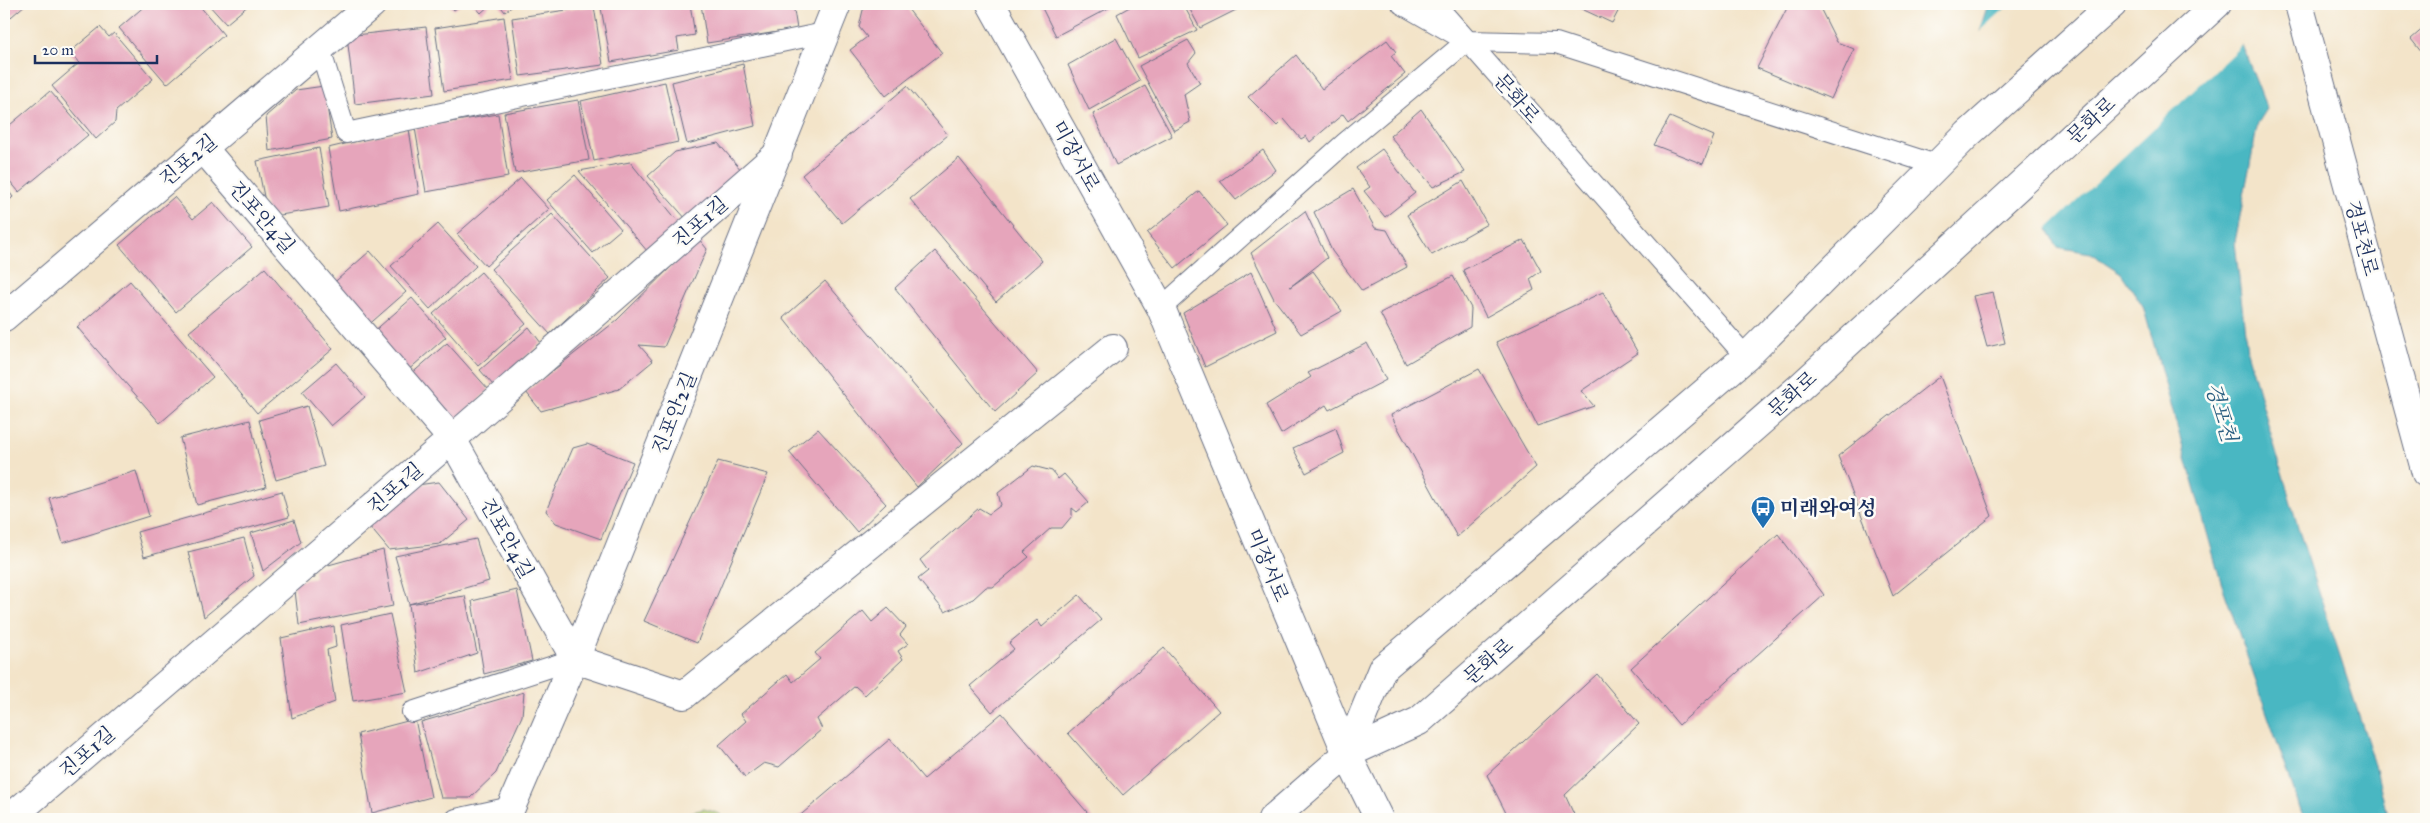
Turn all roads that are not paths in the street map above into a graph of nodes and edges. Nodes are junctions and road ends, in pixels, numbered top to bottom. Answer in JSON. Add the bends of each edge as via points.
{"nodes":[{"id":1,"x":372,"y":4,"type":"edge"},
{"id":2,"x":837,"y":4,"type":"edge"},
{"id":3,"x":991,"y":4,"type":"edge"},
{"id":4,"x":1402,"y":4,"type":"edge"},
{"id":5,"x":1435,"y":4,"type":"edge"},
{"id":6,"x":2113,"y":4,"type":"edge"},
{"id":7,"x":2217,"y":4,"type":"edge"},
{"id":8,"x":2299,"y":4,"type":"edge"},
{"id":9,"x":824,"y":33,"type":"junction"},
{"id":10,"x":1467,"y":40,"type":"junction"},
{"id":11,"x":320,"y":49,"type":"junction"},
{"id":12,"x":202,"y":148,"type":"junction"},
{"id":13,"x":778,"y":154,"type":"junction"},
{"id":14,"x":1936,"y":165,"type":"junction"},
{"id":15,"x":1161,"y":308,"type":"junction"},
{"id":16,"x":4,"y":317,"type":"edge"},
{"id":17,"x":1113,"y":348,"type":"dead end"},
{"id":18,"x":1746,"y":356,"type":"junction"},
{"id":19,"x":452,"y":439,"type":"junction"},
{"id":20,"x":2426,"y":473,"type":"edge"},
{"id":21,"x":575,"y":659,"type":"junction"},
{"id":22,"x":412,"y":712,"type":"dead end"},
{"id":23,"x":1347,"y":754,"type":"junction"},
{"id":24,"x":509,"y":813,"type":"edge"},
{"id":25,"x":9,"y":819,"type":"edge"},
{"id":26,"x":456,"y":819,"type":"edge"},
{"id":27,"x":1272,"y":819,"type":"edge"},
{"id":28,"x":1379,"y":819,"type":"edge"}],
"edges":[{"from":1,"to":11,"type":"street","name":"진포2길"},
{"from":2,"to":9,"type":"street","name":"진포안2길"},
{"from":3,"to":15,"type":"street","name":"미장서로"},
{"from":4,"to":10,"type":"lane"},
{"from":5,"to":10,"type":"lane","name":"문화로"},
{"from":6,"to":14,"type":"street","name":"문화로"},
{"from":7,"to":23,"type":"street","name":"문화로","via":[[1800,387],[1419,721]]},
{"from":8,"to":20,"type":"street","name":"경포천로"},
{"from":9,"to":11,"type":"lane","via":[[346,133]]},
{"from":9,"to":13,"type":"street","name":"진포안2길"},
{"from":10,"to":14,"type":"lane","via":[[1556,43]]},
{"from":10,"to":15,"type":"lane","via":[[1345,142]]},
{"from":10,"to":18,"type":"lane","name":"문화로"},
{"from":11,"to":12,"type":"street","name":"진포2길"},
{"from":12,"to":16,"type":"street","name":"진포2길"},
{"from":12,"to":19,"type":"street","name":"진포안4길"},
{"from":13,"to":19,"type":"street","name":"진포1길"},
{"from":13,"to":21,"type":"street","name":"진포안2길"},
{"from":14,"to":18,"type":"street","name":"문화로"},
{"from":15,"to":23,"type":"street","name":"미장서로"},
{"from":17,"to":21,"type":"street","via":[[684,695]]},
{"from":18,"to":23,"type":"street","name":"문화로","via":[[1382,669]]},
{"from":19,"to":21,"type":"street","name":"진포안4길"},
{"from":19,"to":25,"type":"street","name":"진포1길"},
{"from":21,"to":22,"type":"lane"},
{"from":21,"to":24,"type":"street","name":"진포안2길"},
{"from":23,"to":27,"type":"street","name":"문화로"},
{"from":23,"to":28,"type":"street","name":"미장서로"},
{"from":24,"to":26,"type":"lane"}]}
